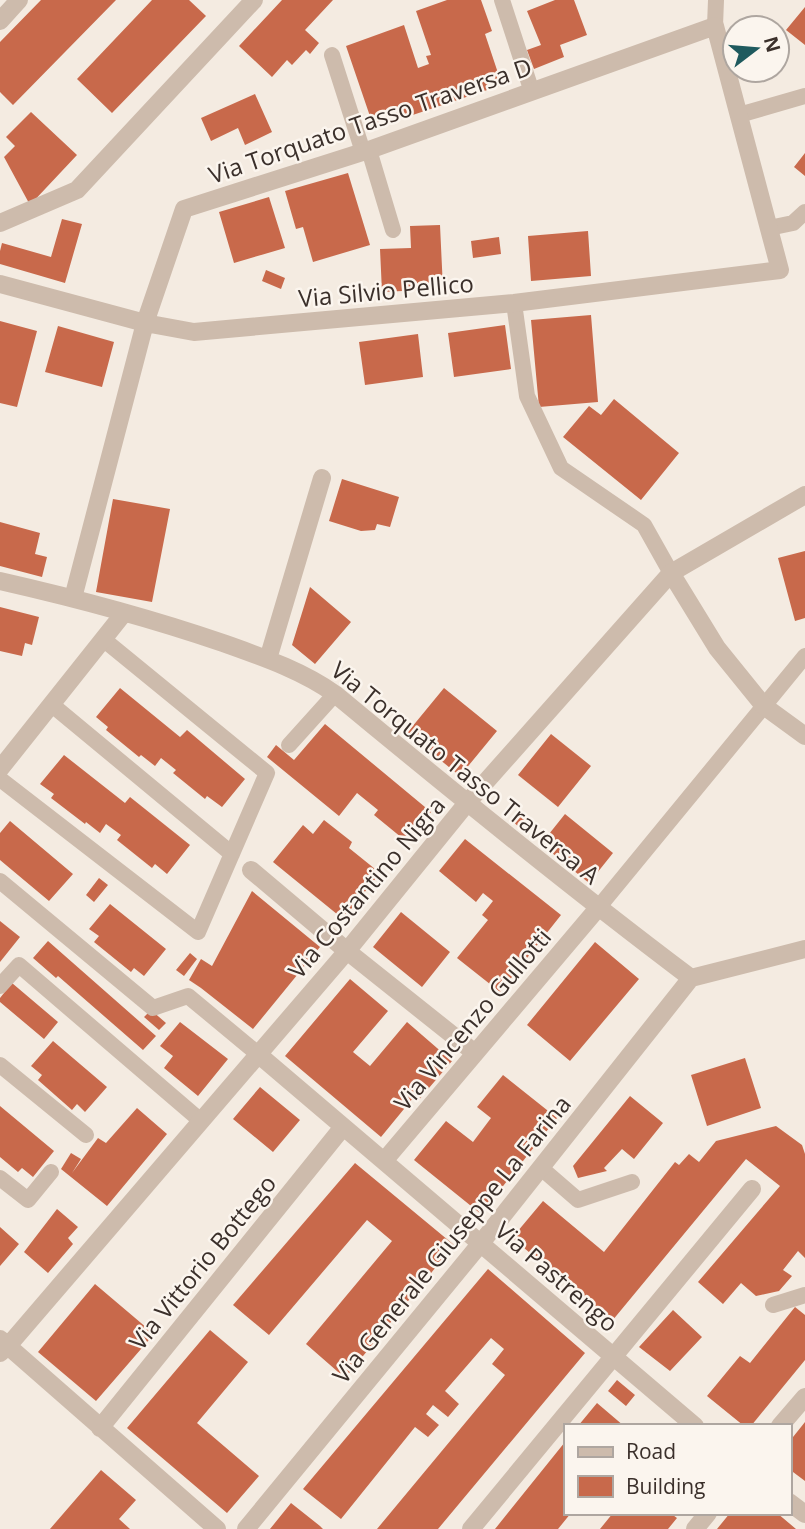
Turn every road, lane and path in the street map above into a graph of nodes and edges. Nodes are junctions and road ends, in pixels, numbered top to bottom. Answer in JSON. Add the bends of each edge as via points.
{"nodes":[{"id":1,"x":19,"y":0,"type":"edge"},
{"id":2,"x":254,"y":0,"type":"edge"},
{"id":3,"x":502,"y":0,"type":"edge"},
{"id":4,"x":716,"y":0,"type":"edge"},
{"id":5,"x":0,"y":21,"type":"edge"},
{"id":6,"x":715,"y":26,"type":"junction"},
{"id":7,"x":332,"y":55,"type":"dead end"},
{"id":8,"x":532,"y":92,"type":"junction"},
{"id":9,"x":805,"y":96,"type":"edge"},
{"id":10,"x":739,"y":115,"type":"junction"},
{"id":11,"x":366,"y":151,"type":"junction"},
{"id":12,"x":805,"y":212,"type":"edge"},
{"id":13,"x":0,"y":222,"type":"edge"},
{"id":14,"x":769,"y":228,"type":"junction"},
{"id":15,"x":393,"y":230,"type":"dead end"},
{"id":16,"x":0,"y":284,"type":"edge"},
{"id":17,"x":514,"y":303,"type":"junction"},
{"id":18,"x":145,"y":323,"type":"junction"},
{"id":19,"x":321,"y":478,"type":"dead end"},
{"id":20,"x":805,"y":495,"type":"edge"},
{"id":21,"x":671,"y":573,"type":"junction"},
{"id":22,"x":0,"y":581,"type":"edge"},
{"id":23,"x":73,"y":598,"type":"junction"},
{"id":24,"x":124,"y":613,"type":"junction"},
{"id":25,"x":103,"y":639,"type":"junction"},
{"id":26,"x":805,"y":656,"type":"edge"},
{"id":27,"x":268,"y":659,"type":"junction"},
{"id":28,"x":335,"y":694,"type":"junction"},
{"id":29,"x":51,"y":704,"type":"junction"},
{"id":30,"x":764,"y":706,"type":"junction"},
{"id":31,"x":805,"y":736,"type":"edge"},
{"id":32,"x":289,"y":745,"type":"dead end"},
{"id":33,"x":8,"y":746,"type":"edge"},
{"id":34,"x":0,"y":769,"type":"edge"},
{"id":35,"x":0,"y":779,"type":"edge"},
{"id":36,"x":467,"y":803,"type":"junction"},
{"id":37,"x":232,"y":854,"type":"junction"},
{"id":38,"x":251,"y":870,"type":"dead end"},
{"id":39,"x":0,"y":881,"type":"edge"},
{"id":40,"x":598,"y":908,"type":"junction"},
{"id":41,"x":805,"y":949,"type":"edge"},
{"id":42,"x":347,"y":951,"type":"junction"},
{"id":43,"x":691,"y":978,"type":"junction"},
{"id":44,"x":0,"y":986,"type":"edge"},
{"id":45,"x":475,"y":1053,"type":"junction"},
{"id":46,"x":258,"y":1054,"type":"junction"},
{"id":47,"x":0,"y":1065,"type":"edge"},
{"id":48,"x":201,"y":1121,"type":"junction"},
{"id":49,"x":343,"y":1127,"type":"junction"},
{"id":50,"x":86,"y":1135,"type":"dead end"},
{"id":51,"x":384,"y":1161,"type":"junction"},
{"id":52,"x":541,"y":1168,"type":"junction"},
{"id":53,"x":51,"y":1172,"type":"dead end"},
{"id":54,"x":0,"y":1178,"type":"edge"},
{"id":55,"x":632,"y":1182,"type":"dead end"},
{"id":56,"x":752,"y":1189,"type":"dead end"},
{"id":57,"x":481,"y":1243,"type":"junction"},
{"id":58,"x":805,"y":1295,"type":"edge"},
{"id":59,"x":773,"y":1305,"type":"dead end"},
{"id":60,"x":3,"y":1346,"type":"edge"},
{"id":61,"x":614,"y":1357,"type":"junction"},
{"id":62,"x":805,"y":1397,"type":"edge"},
{"id":63,"x":693,"y":1424,"type":"edge"},
{"id":64,"x":782,"y":1424,"type":"edge"},
{"id":65,"x":100,"y":1428,"type":"junction"},
{"id":66,"x":706,"y":1515,"type":"edge"},
{"id":67,"x":217,"y":1529,"type":"edge"},
{"id":68,"x":246,"y":1529,"type":"edge"},
{"id":69,"x":471,"y":1529,"type":"edge"},
{"id":70,"x":695,"y":1529,"type":"edge"}],
"edges":[{"from":1,"to":5,"type":"street"},
{"from":2,"to":13,"type":"street","via":[[78,190]]},
{"from":3,"to":8,"type":"lane"},
{"from":4,"to":6,"type":"lane"},
{"from":6,"to":8,"type":"street","name":"Via Torquato Tasso Traversa D"},
{"from":6,"to":10,"type":"street"},
{"from":7,"to":11,"type":"lane"},
{"from":8,"to":11,"type":"street","name":"Via Torquato Tasso Traversa D"},
{"from":9,"to":10,"type":"lane"},
{"from":10,"to":14,"type":"street"},
{"from":11,"to":15,"type":"lane"},
{"from":11,"to":18,"type":"street","name":"Via Torquato Tasso Traversa D","via":[[184,209]]},
{"from":12,"to":14,"type":"lane","via":[[793,223]]},
{"from":14,"to":17,"type":"street","name":"Via Silvio Pellico","via":[[780,270]]},
{"from":16,"to":18,"type":"street","name":"Via Silvio Pellico"},
{"from":17,"to":18,"type":"street","name":"Via Silvio Pellico","via":[[194,332]]},
{"from":17,"to":21,"type":"lane","via":[[527,396],[561,468],[644,525]]},
{"from":18,"to":23,"type":"street","name":"Via Torquato Tasso Traversa D"},
{"from":19,"to":27,"type":"street"},
{"from":20,"to":21,"type":"street","name":"Via Costantino Nigra"},
{"from":21,"to":30,"type":"street","via":[[717,648]]},
{"from":21,"to":36,"type":"street","name":"Via Costantino Nigra"},
{"from":22,"to":23,"type":"street","name":"Via Torquato Tasso Traversa A"},
{"from":23,"to":24,"type":"street","name":"Via Torquato Tasso Traversa A"},
{"from":24,"to":25,"type":"street"},
{"from":24,"to":27,"type":"street","name":"Via Torquato Tasso Traversa A"},
{"from":25,"to":29,"type":"street"},
{"from":25,"to":37,"type":"lane","via":[[267,773]]},
{"from":26,"to":30,"type":"lane"},
{"from":27,"to":28,"type":"street","name":"Via Torquato Tasso Traversa A"},
{"from":28,"to":32,"type":"lane"},
{"from":28,"to":36,"type":"street","name":"Via Torquato Tasso Traversa A"},
{"from":29,"to":33,"type":"street"},
{"from":29,"to":37,"type":"lane"},
{"from":30,"to":31,"type":"street"},
{"from":30,"to":40,"type":"lane"},
{"from":33,"to":34,"type":"street"},
{"from":35,"to":37,"type":"lane","via":[[198,932]]},
{"from":36,"to":40,"type":"street","name":"Via Torquato Tasso Traversa A"},
{"from":36,"to":42,"type":"street","name":"Via Costantino Nigra"},
{"from":38,"to":42,"type":"street"},
{"from":39,"to":46,"type":"lane","via":[[153,1008],[188,996]]},
{"from":40,"to":43,"type":"street","name":"Via Torquato Tasso Traversa A"},
{"from":40,"to":45,"type":"street","name":"Via Vincenzo Gullotti"},
{"from":41,"to":43,"type":"street"},
{"from":42,"to":45,"type":"street"},
{"from":42,"to":46,"type":"street","name":"Via Costantino Nigra"},
{"from":43,"to":52,"type":"street","name":"Via Generale Giuseppe La Farina"},
{"from":44,"to":48,"type":"lane","via":[[19,965]]},
{"from":45,"to":51,"type":"street","name":"Via Vincenzo Gullotti"},
{"from":46,"to":48,"type":"street","name":"Via Costantino Nigra"},
{"from":46,"to":49,"type":"street","name":"Via Pastrengo"},
{"from":47,"to":50,"type":"lane"},
{"from":48,"to":60,"type":"street","name":"Via Costantino Nigra"},
{"from":49,"to":51,"type":"street","name":"Via Pastrengo"},
{"from":49,"to":65,"type":"street","name":"Via Vittorio Bottego"},
{"from":51,"to":57,"type":"street","name":"Via Pastrengo"},
{"from":52,"to":55,"type":"lane","via":[[578,1200]]},
{"from":52,"to":57,"type":"street","name":"Via Generale Giuseppe La Farina"},
{"from":53,"to":54,"type":"lane","via":[[28,1200]]},
{"from":56,"to":61,"type":"street"},
{"from":57,"to":61,"type":"street","name":"Via Pastrengo"},
{"from":57,"to":68,"type":"street","name":"Via Generale Giuseppe La Farina"},
{"from":58,"to":59,"type":"lane"},
{"from":60,"to":65,"type":"street"},
{"from":61,"to":63,"type":"street","name":"Via Pastrengo"},
{"from":61,"to":69,"type":"street"},
{"from":62,"to":64,"type":"street"},
{"from":65,"to":67,"type":"street"},
{"from":66,"to":70,"type":"street"}]}
